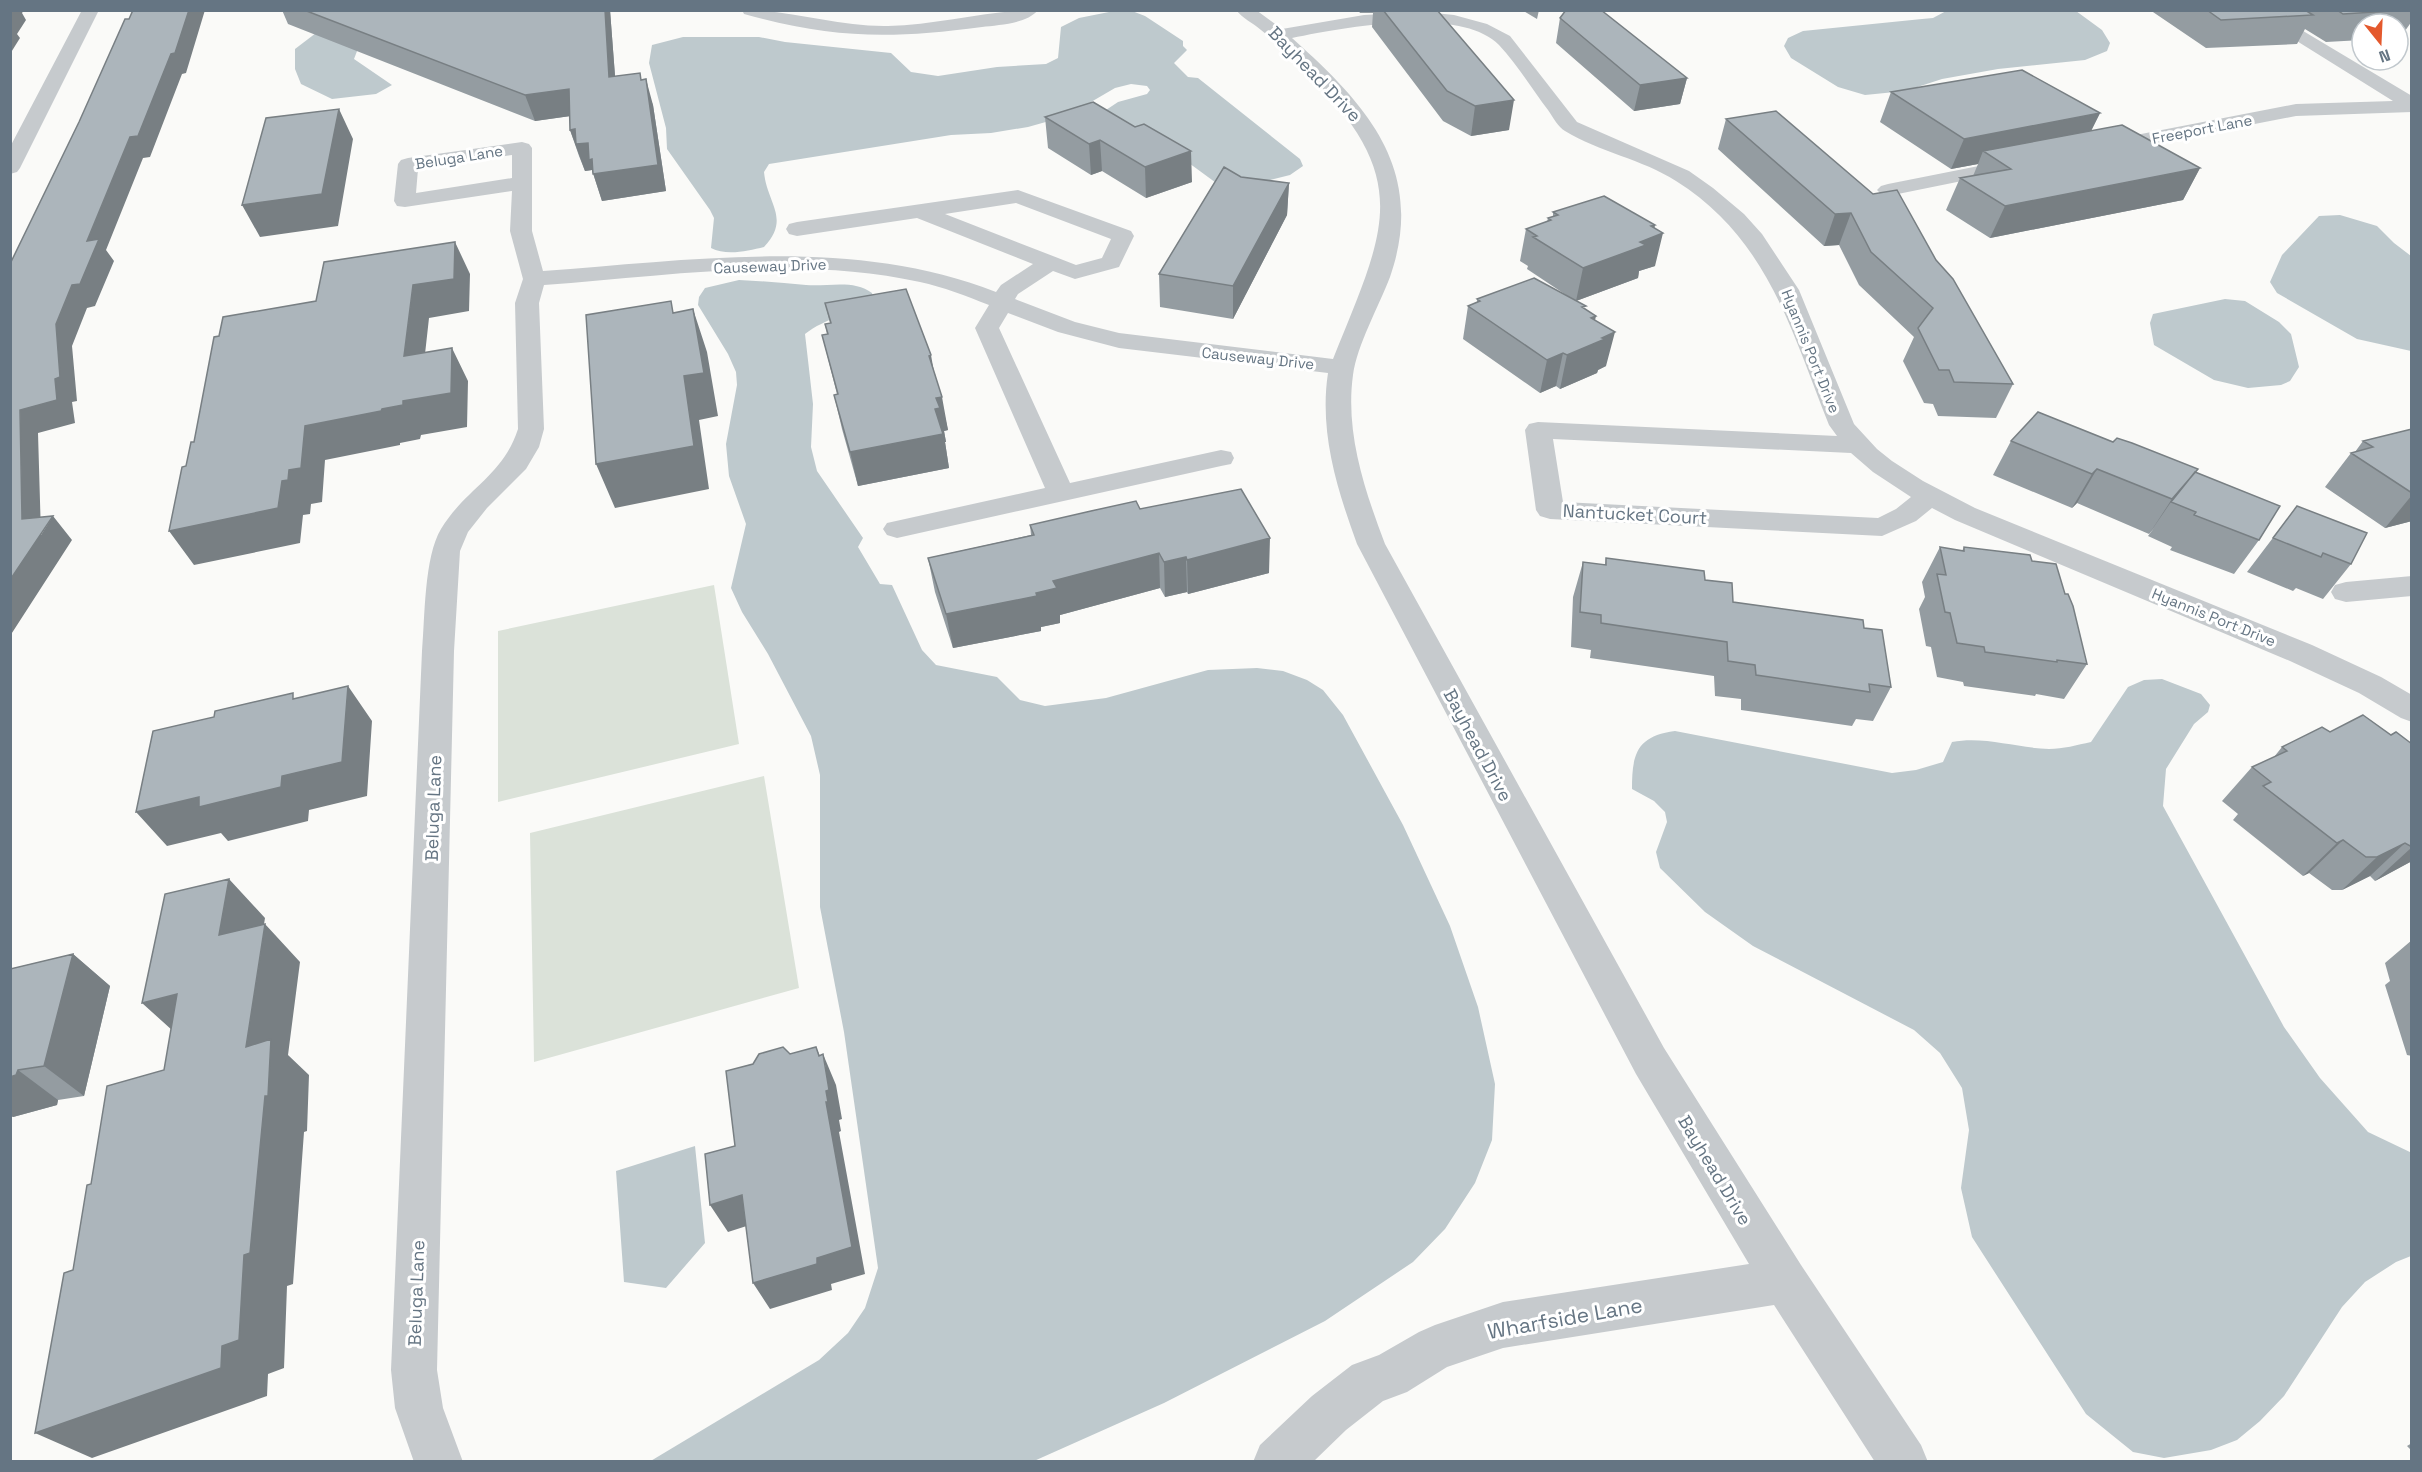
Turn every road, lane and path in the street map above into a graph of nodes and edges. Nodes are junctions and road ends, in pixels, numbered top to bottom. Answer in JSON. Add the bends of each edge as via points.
{"nodes":[{"id":1,"x":91,"y":10,"type":"edge"},
{"id":2,"x":750,"y":10,"type":"edge"},
{"id":3,"x":1030,"y":10,"type":"edge"},
{"id":4,"x":1244,"y":10,"type":"edge"},
{"id":5,"x":2255,"y":10,"type":"edge"},
{"id":6,"x":1279,"y":35,"type":"junction"},
{"id":7,"x":2412,"y":105,"type":"edge"},
{"id":8,"x":2086,"y":151,"type":"edge"},
{"id":9,"x":2040,"y":160,"type":"edge"},
{"id":10,"x":10,"y":168,"type":"edge"},
{"id":11,"x":523,"y":183,"type":"junction"},
{"id":12,"x":1888,"y":190,"type":"edge"},
{"id":13,"x":919,"y":211,"type":"junction"},
{"id":14,"x":797,"y":229,"type":"dead end"},
{"id":15,"x":1052,"y":262,"type":"junction"},
{"id":16,"x":534,"y":279,"type":"junction"},
{"id":17,"x":1001,"y":302,"type":"junction"},
{"id":18,"x":1342,"y":367,"type":"junction"},
{"id":19,"x":1856,"y":445,"type":"junction"},
{"id":20,"x":1221,"y":458,"type":"dead end"},
{"id":21,"x":1061,"y":494,"type":"junction"},
{"id":22,"x":1930,"y":496,"type":"junction"},
{"id":23,"x":897,"y":529,"type":"dead end"},
{"id":24,"x":2412,"y":586,"type":"edge"},
{"id":25,"x":2346,"y":592,"type":"edge"},
{"id":26,"x":2412,"y":710,"type":"edge"},
{"id":27,"x":1785,"y":1281,"type":"junction"},
{"id":28,"x":439,"y":1461,"type":"edge"},
{"id":29,"x":1277,"y":1461,"type":"edge"},
{"id":30,"x":1904,"y":1461,"type":"edge"}],
"edges":[{"from":1,"to":10,"type":"street"},
{"from":2,"to":3,"type":"street","via":[[810,27],[887,32],[957,26]]},
{"from":4,"to":6,"type":"street","name":"Bayhead Drive"},
{"from":5,"to":7,"type":"street"},
{"from":6,"to":18,"type":"street","name":"Bayhead Drive","via":[[1362,122],[1378,149],[1390,186],[1392,219],[1386,253]]},
{"from":6,"to":19,"type":"street","name":"Hyannis Port Drive","via":[[1406,13],[1459,18],[1493,31],[1570,126],[1682,175],[1742,225],[1783,282],[1835,410]]},
{"from":7,"to":8,"type":"street","name":"Freeport Lane","via":[[2296,110]]},
{"from":9,"to":12,"type":"street"},
{"from":11,"to":11,"type":"street","name":"Beluga Lane","via":[[488,188],[405,201],[408,164],[522,148]]},
{"from":11,"to":16,"type":"street","name":"Beluga Lane","via":[[521,231]]},
{"from":13,"to":14,"type":"street","name":"Causeway Drive"},
{"from":13,"to":15,"type":"street","name":"Causeway Drive"},
{"from":13,"to":15,"type":"street","name":"Causeway Drive","via":[[1018,196],[1123,236],[1111,262],[1076,272]]},
{"from":15,"to":17,"type":"street","via":[[1009,290]]},
{"from":16,"to":17,"type":"street","name":"Causeway Drive","via":[[775,263],[834,264],[917,274]]},
{"from":16,"to":28,"type":"street","name":"Beluga Lane","via":[[527,303],[531,429],[527,445],[513,467],[462,516],[446,551],[438,651],[414,1370],[419,1408]]},
{"from":17,"to":18,"type":"street","name":"Causeway Drive","via":[[1066,327],[1131,343]]},
{"from":17,"to":21,"type":"street","via":[[987,328]]},
{"from":18,"to":27,"type":"street","name":"Bayhead Drive","via":[[1339,413],[1343,454],[1371,544],[1612,995]]},
{"from":19,"to":22,"type":"street","name":"Hyannis Port Drive","via":[[1887,472]]},
{"from":19,"to":22,"type":"street","name":"Nantucket Court","via":[[1538,430],[1550,510],[1882,527]]},
{"from":20,"to":21,"type":"street"},
{"from":21,"to":23,"type":"street"},
{"from":22,"to":26,"type":"street","name":"Hyannis Port Drive","via":[[2347,674]]},
{"from":24,"to":25,"type":"street"},
{"from":27,"to":29,"type":"street","name":"Wharfside Lane","via":[[1503,1325],[1435,1348],[1390,1375],[1369,1382]]},
{"from":27,"to":30,"type":"street","name":"Bayhead Drive"}]}
